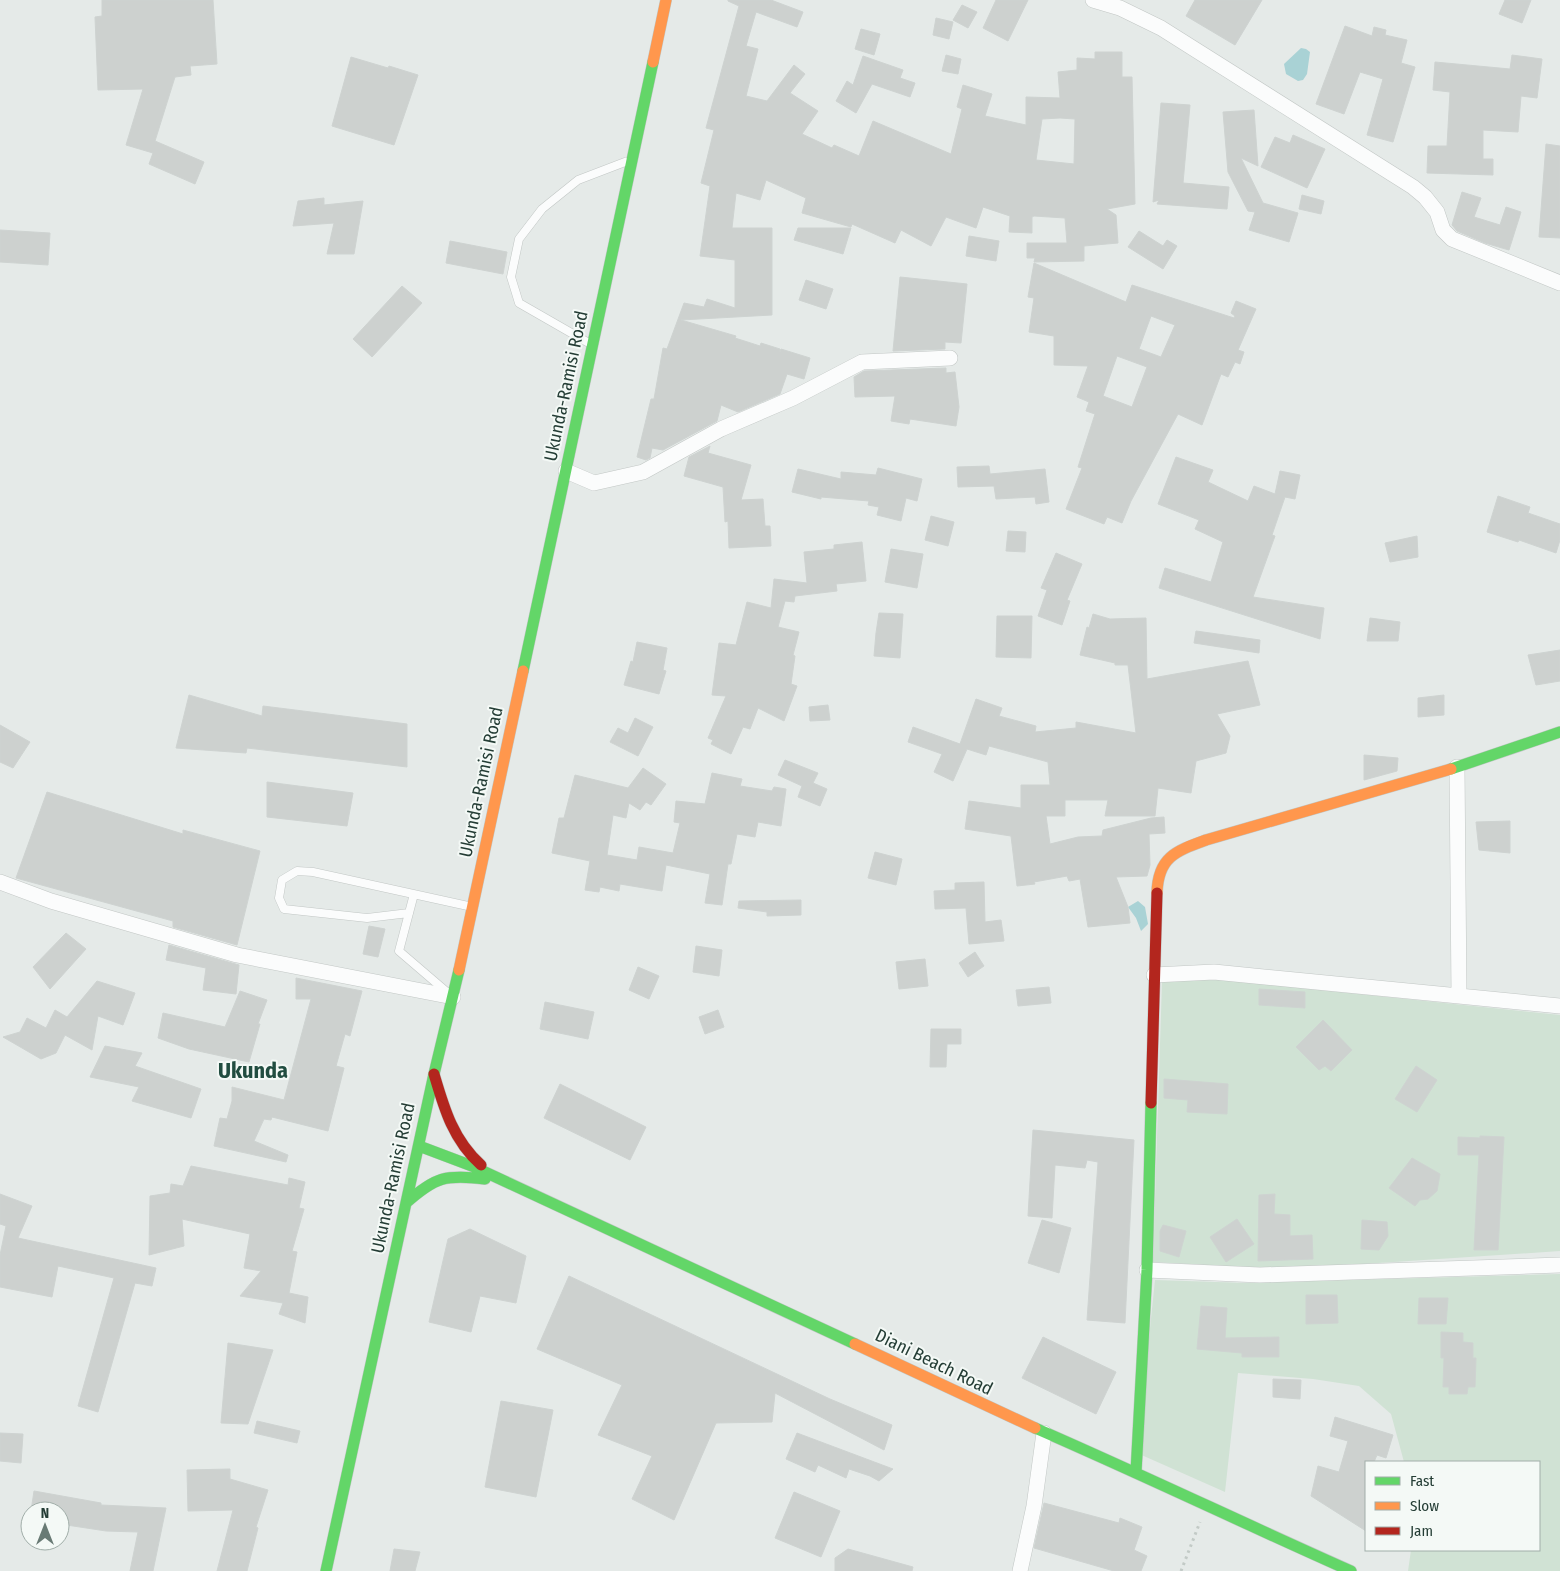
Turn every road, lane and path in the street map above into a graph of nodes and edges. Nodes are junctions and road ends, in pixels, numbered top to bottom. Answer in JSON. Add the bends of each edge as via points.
{"nodes":[{"id":1,"x":666,"y":0,"type":"edge"},
{"id":2,"x":1093,"y":0,"type":"edge"},
{"id":3,"x":633,"y":159,"type":"junction"},
{"id":4,"x":1560,"y":283,"type":"edge"},
{"id":5,"x":593,"y":346,"type":"junction"},
{"id":6,"x":950,"y":358,"type":"dead end"},
{"id":7,"x":566,"y":471,"type":"junction"},
{"id":8,"x":1560,"y":732,"type":"edge"},
{"id":9,"x":1457,"y":767,"type":"junction"},
{"id":10,"x":0,"y":882,"type":"edge"},
{"id":11,"x":414,"y":894,"type":"junction"},
{"id":12,"x":473,"y":907,"type":"junction"},
{"id":13,"x":409,"y":914,"type":"junction"},
{"id":14,"x":1154,"y":975,"type":"junction"},
{"id":15,"x":1459,"y":996,"type":"junction"},
{"id":16,"x":453,"y":997,"type":"junction"},
{"id":17,"x":1560,"y":1006,"type":"edge"},
{"id":18,"x":434,"y":1074,"type":"junction"},
{"id":19,"x":419,"y":1146,"type":"junction"},
{"id":20,"x":503,"y":1182,"type":"junction"},
{"id":21,"x":406,"y":1203,"type":"junction"},
{"id":22,"x":1560,"y":1265,"type":"edge"},
{"id":23,"x":1147,"y":1270,"type":"junction"},
{"id":24,"x":1044,"y":1433,"type":"junction"},
{"id":25,"x":1136,"y":1472,"type":"junction"},
{"id":26,"x":1206,"y":1506,"type":"junction"},
{"id":27,"x":326,"y":1571,"type":"edge"},
{"id":28,"x":1020,"y":1571,"type":"edge"},
{"id":29,"x":1182,"y":1571,"type":"edge"},
{"id":30,"x":1351,"y":1571,"type":"edge"}],
"edges":[{"from":1,"to":3,"type":"main road","name":"Ukunda-Ramisi Road"},
{"from":2,"to":4,"type":"street","via":[[1120,8],[1161,28],[1413,187],[1437,212],[1443,230],[1452,239]]},
{"from":3,"to":5,"type":"main road","name":"Ukunda-Ramisi Road"},
{"from":3,"to":5,"type":"lane","via":[[578,180],[542,209],[519,239],[511,278],[519,303]]},
{"from":5,"to":7,"type":"main road","name":"Ukunda-Ramisi Road"},
{"from":6,"to":7,"type":"street","via":[[862,362],[793,398],[721,429],[643,472],[594,483]]},
{"from":7,"to":12,"type":"main road","name":"Ukunda-Ramisi Road"},
{"from":8,"to":9,"type":"main road"},
{"from":9,"to":14,"type":"main road","via":[[1177,851],[1164,863],[1159,876]]},
{"from":9,"to":15,"type":"street"},
{"from":10,"to":16,"type":"street","via":[[51,901],[237,955]]},
{"from":11,"to":12,"type":"lane"},
{"from":11,"to":13,"type":"lane"},
{"from":11,"to":13,"type":"lane","via":[[313,872],[297,871],[282,880],[280,898],[284,909],[368,918]]},
{"from":12,"to":16,"type":"main road","name":"Ukunda-Ramisi Road"},
{"from":13,"to":16,"type":"lane","via":[[399,951]]},
{"from":14,"to":15,"type":"street","via":[[1214,972]]},
{"from":14,"to":23,"type":"main road"},
{"from":15,"to":17,"type":"street"},
{"from":16,"to":18,"type":"main road","name":"Ukunda-Ramisi Road"},
{"from":18,"to":19,"type":"main road","name":"Ukunda-Ramisi Road"},
{"from":18,"to":20,"type":"main road","via":[[452,1129],[461,1145]]},
{"from":19,"to":20,"type":"main road","via":[[469,1164]]},
{"from":19,"to":21,"type":"main road","name":"Ukunda-Ramisi Road"},
{"from":20,"to":21,"type":"main road","via":[[467,1176],[440,1178]]},
{"from":20,"to":24,"type":"main road","name":"Diani Beach Road"},
{"from":21,"to":27,"type":"main road","name":"Ukunda-Ramisi Road"},
{"from":22,"to":23,"type":"street","via":[[1260,1275]]},
{"from":23,"to":25,"type":"main road"},
{"from":24,"to":25,"type":"main road","name":"Diani Beach Road"},
{"from":24,"to":28,"type":"street","via":[[1034,1506]]},
{"from":25,"to":26,"type":"main road","name":"Diani Beach Road"},
{"from":26,"to":29,"type":"path"},
{"from":26,"to":30,"type":"main road","name":"Diani Beach Road"}]}
